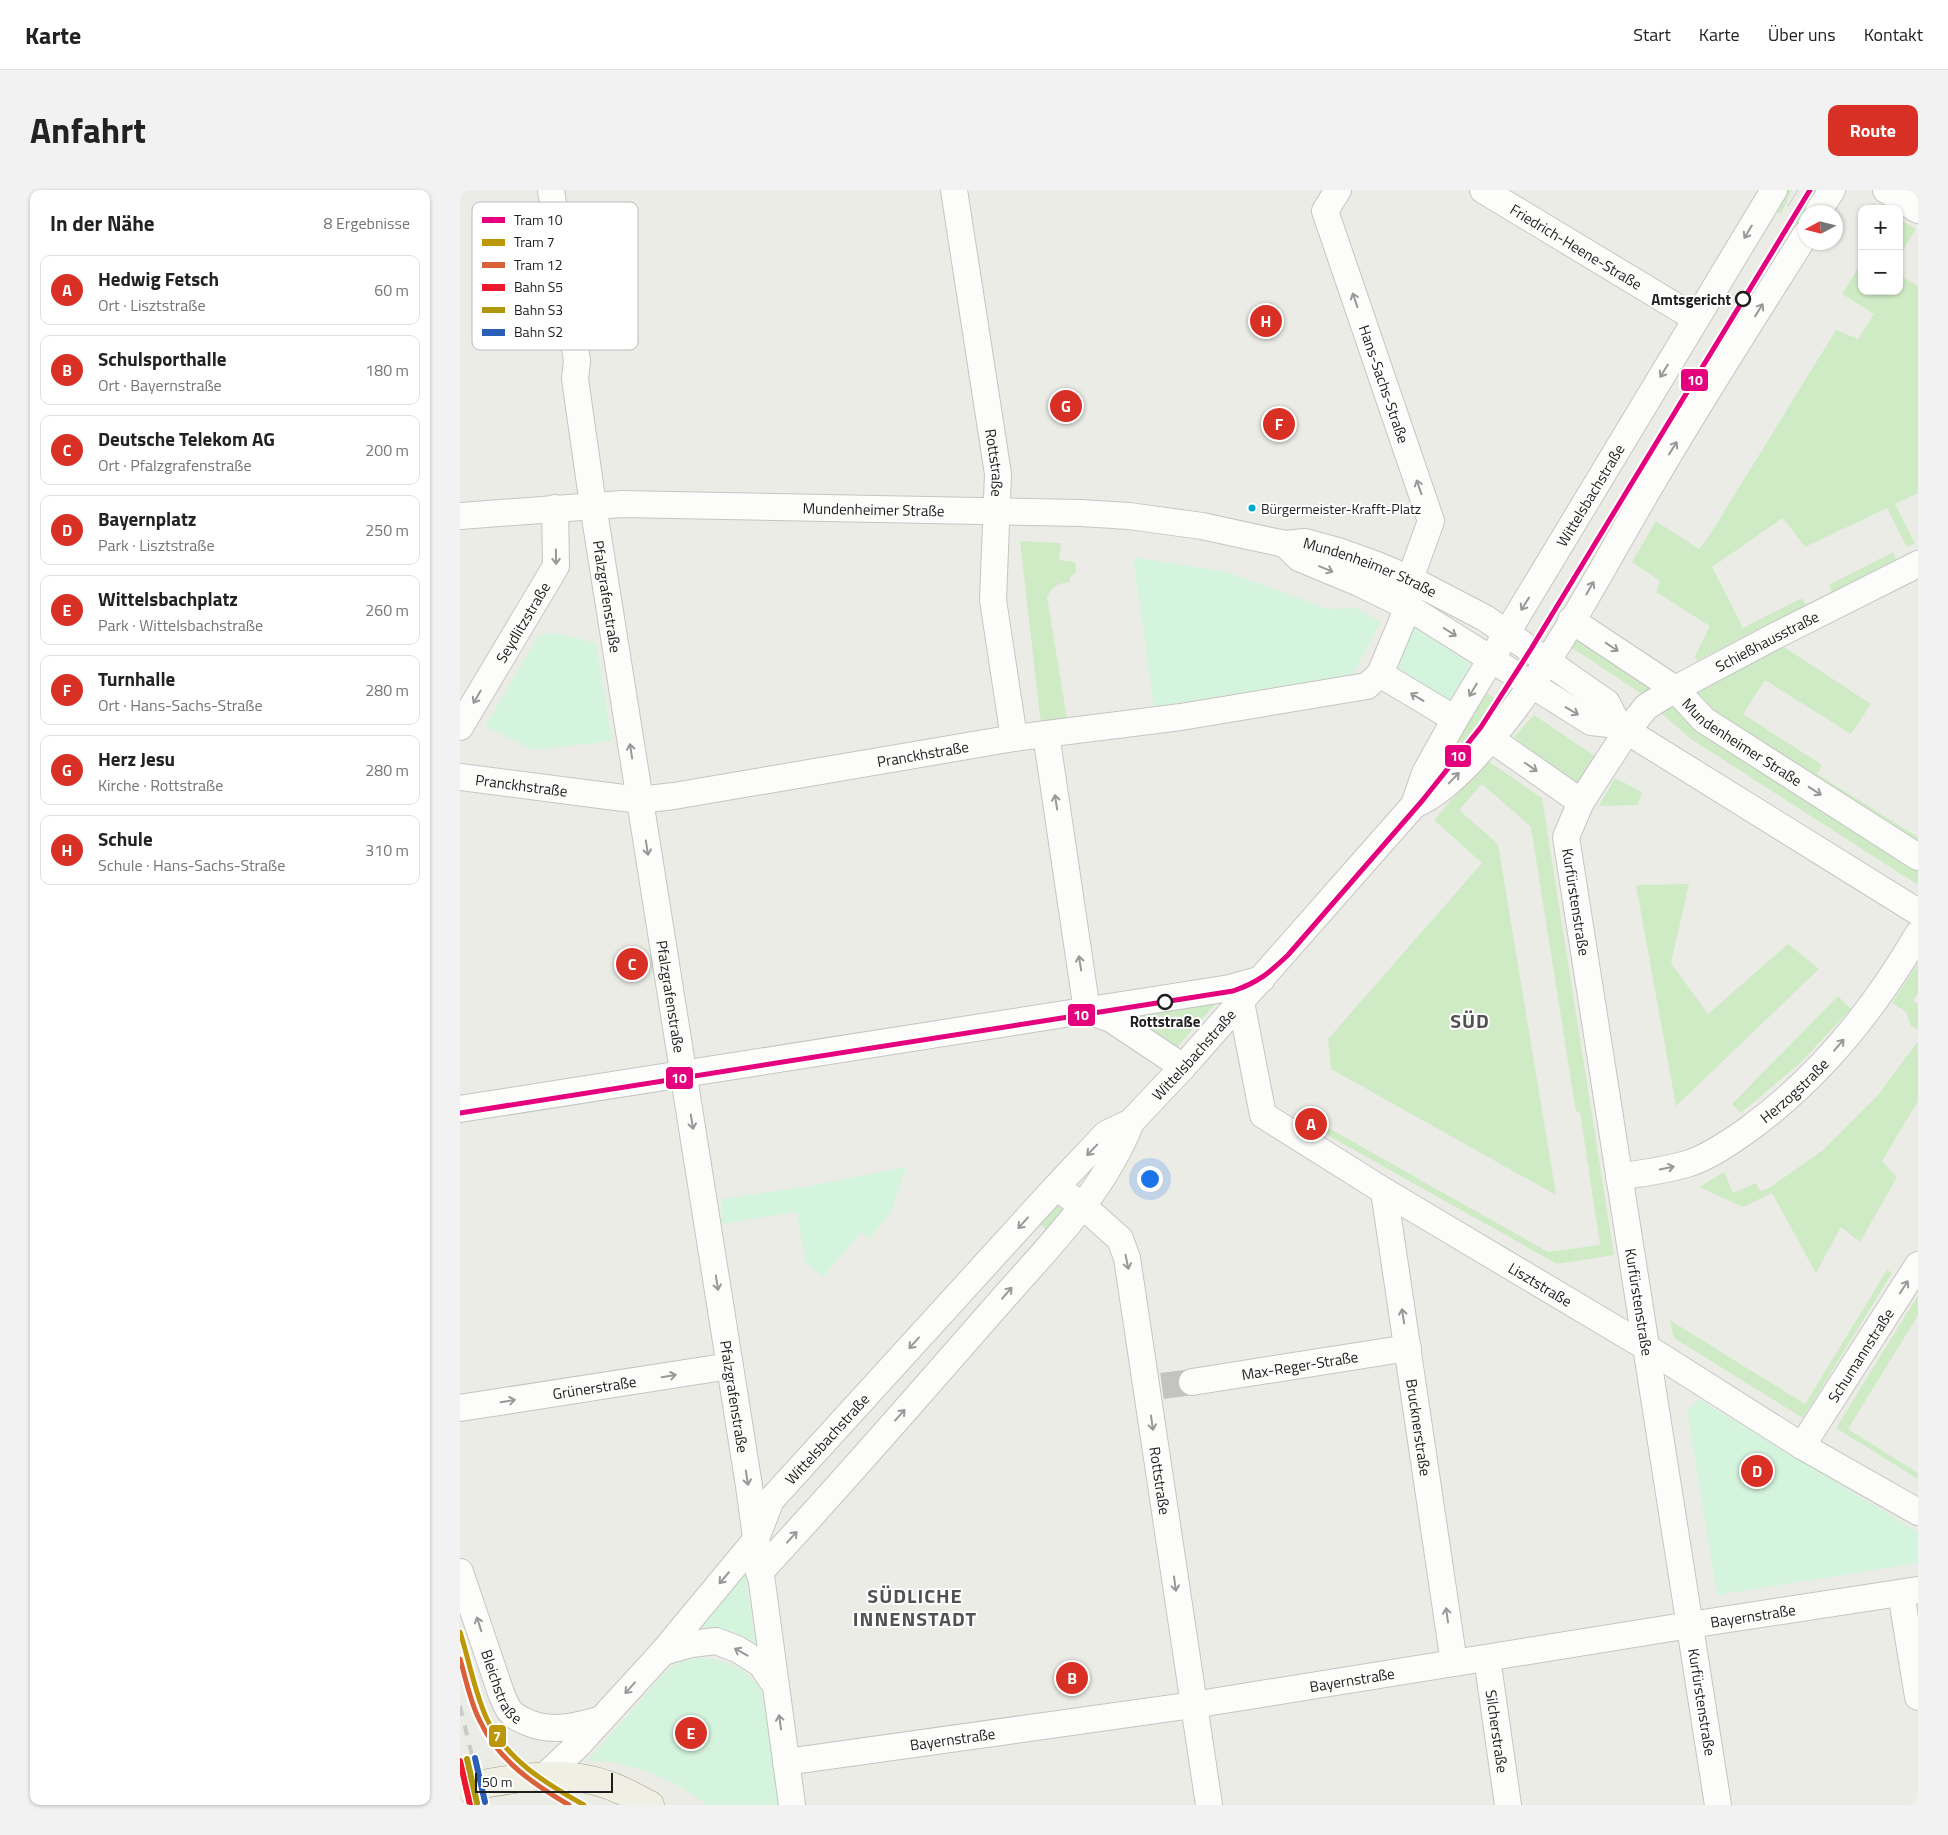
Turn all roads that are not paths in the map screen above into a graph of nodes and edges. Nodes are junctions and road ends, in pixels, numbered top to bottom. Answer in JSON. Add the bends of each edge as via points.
{"nodes":[{"id":1,"x":954,"y":190,"type":"edge"},
{"id":2,"x":1338,"y":190,"type":"edge"},
{"id":3,"x":1483,"y":190,"type":"edge"},
{"id":4,"x":1774,"y":190,"type":"edge"},
{"id":5,"x":1832,"y":190,"type":"edge"},
{"id":6,"x":1886,"y":190,"type":"edge"},
{"id":7,"x":1822,"y":205,"type":"edge"},
{"id":8,"x":1918,"y":210,"type":"edge"},
{"id":9,"x":1798,"y":247,"type":"edge"},
{"id":10,"x":1695,"y":318,"type":"junction"},
{"id":11,"x":575,"y":350,"type":"edge"},
{"id":12,"x":593,"y":505,"type":"junction"},
{"id":13,"x":555,"y":508,"type":"junction"},
{"id":14,"x":996,"y":511,"type":"junction"},
{"id":15,"x":460,"y":516,"type":"edge"},
{"id":16,"x":1285,"y":544,"type":"junction"},
{"id":17,"x":1918,"y":564,"type":"edge"},
{"id":18,"x":1412,"y":573,"type":"junction"},
{"id":19,"x":1408,"y":607,"type":"junction"},
{"id":20,"x":1572,"y":620,"type":"junction"},
{"id":21,"x":1507,"y":633,"type":"junction"},
{"id":22,"x":1491,"y":660,"type":"junction"},
{"id":23,"x":1547,"y":660,"type":"junction"},
{"id":24,"x":1380,"y":674,"type":"junction"},
{"id":25,"x":1530,"y":685,"type":"junction"},
{"id":26,"x":1675,"y":689,"type":"junction"},
{"id":27,"x":1455,"y":720,"type":"junction"},
{"id":28,"x":460,"y":727,"type":"edge"},
{"id":29,"x":1622,"y":728,"type":"junction"},
{"id":30,"x":1046,"y":734,"type":"junction"},
{"id":31,"x":1014,"y":738,"type":"junction"},
{"id":32,"x":1491,"y":739,"type":"junction"},
{"id":33,"x":460,"y":778,"type":"edge"},
{"id":34,"x":639,"y":800,"type":"junction"},
{"id":35,"x":1581,"y":802,"type":"junction"},
{"id":36,"x":1414,"y":805,"type":"junction"},
{"id":37,"x":1918,"y":857,"type":"edge"},
{"id":38,"x":1918,"y":912,"type":"edge"},
{"id":39,"x":1918,"y":934,"type":"edge"},
{"id":40,"x":1262,"y":978,"type":"junction"},
{"id":41,"x":1241,"y":1002,"type":"junction"},
{"id":42,"x":1087,"y":1011,"type":"junction"},
{"id":43,"x":1183,"y":1067,"type":"junction"},
{"id":44,"x":684,"y":1074,"type":"junction"},
{"id":45,"x":460,"y":1109,"type":"edge"},
{"id":46,"x":1131,"y":1122,"type":"junction"},
{"id":47,"x":1619,"y":1177,"type":"junction"},
{"id":48,"x":1056,"y":1187,"type":"junction"},
{"id":49,"x":1384,"y":1191,"type":"junction"},
{"id":50,"x":1093,"y":1214,"type":"junction"},
{"id":51,"x":1918,"y":1265,"type":"edge"},
{"id":52,"x":1646,"y":1347,"type":"junction"},
{"id":53,"x":1408,"y":1348,"type":"junction"},
{"id":54,"x":730,"y":1366,"type":"junction"},
{"id":55,"x":1192,"y":1382,"type":"tunnel mouth"},
{"id":56,"x":460,"y":1408,"type":"edge"},
{"id":57,"x":1802,"y":1446,"type":"junction"},
{"id":58,"x":1918,"y":1512,"type":"edge"},
{"id":59,"x":755,"y":1541,"type":"junction"},
{"id":60,"x":460,"y":1572,"type":"edge"},
{"id":61,"x":759,"y":1573,"type":"junction"},
{"id":62,"x":1910,"y":1591,"type":"edge"},
{"id":63,"x":1690,"y":1624,"type":"junction"},
{"id":64,"x":662,"y":1652,"type":"junction"},
{"id":65,"x":1486,"y":1658,"type":"junction"},
{"id":66,"x":1454,"y":1663,"type":"junction"},
{"id":67,"x":775,"y":1685,"type":"junction"},
{"id":68,"x":1918,"y":1697,"type":"edge"},
{"id":69,"x":1193,"y":1704,"type":"junction"},
{"id":70,"x":602,"y":1720,"type":"junction"},
{"id":71,"x":786,"y":1762,"type":"junction"},
{"id":72,"x":546,"y":1775,"type":"junction"},
{"id":73,"x":460,"y":1788,"type":"edge"},
{"id":74,"x":650,"y":1805,"type":"edge"},
{"id":75,"x":792,"y":1805,"type":"edge"},
{"id":76,"x":1209,"y":1805,"type":"edge"},
{"id":77,"x":1508,"y":1805,"type":"edge"},
{"id":78,"x":1718,"y":1805,"type":"edge"}],
"edges":[{"from":1,"to":14,"type":"street","name":"Rottstraße","via":[[998,474]]},
{"from":18,"to":2,"type":"street","name":"Hans-Sachs-Straße","one_way":true,"via":[[1431,521],[1325,211]]},
{"from":3,"to":10,"type":"street","name":"Friedrich-Heene-Straße"},
{"from":4,"to":10,"type":"street","name":"Wittelsbachstraße","one_way":true},
{"from":5,"to":7,"type":"street"},
{"from":6,"to":8,"type":"street"},
{"from":20,"to":9,"type":"street","name":"Wittelsbachstraße","one_way":true,"via":[[1656,476]]},
{"from":10,"to":21,"type":"street","name":"Wittelsbachstraße","one_way":true},
{"from":11,"to":12,"type":"street","name":"Pfalzgrafenstraße","via":[[575,379]]},
{"from":12,"to":13,"type":"street","name":"Mundenheimer Straße"},
{"from":12,"to":14,"type":"street","name":"Mundenheimer Straße"},
{"from":34,"to":12,"type":"street","name":"Pfalzgrafenstraße","one_way":true},
{"from":13,"to":15,"type":"street","name":"Mundenheimer Straße"},
{"from":13,"to":28,"type":"street","name":"Seydlitzstraße","one_way":true,"via":[[556,566]]},
{"from":14,"to":16,"type":"street","name":"Mundenheimer Straße","via":[[1128,516],[1202,526]]},
{"from":14,"to":31,"type":"street","name":"Rottstraße","via":[[993,600]]},
{"from":16,"to":18,"type":"street","name":"Mundenheimer Straße","via":[[1305,542]]},
{"from":16,"to":19,"type":"street","name":"Mundenheimer Straße","one_way":true,"via":[[1299,558]]},
{"from":17,"to":26,"type":"street","name":"Schießhausstraße"},
{"from":18,"to":19,"type":"street"},
{"from":18,"to":21,"type":"street","name":"Mundenheimer Straße"},
{"from":19,"to":22,"type":"street","name":"Mundenheimer Straße","one_way":true},
{"from":19,"to":24,"type":"street"},
{"from":20,"to":23,"type":"street","name":"Wittelsbachstraße"},
{"from":20,"to":26,"type":"street","name":"Mundenheimer Straße","one_way":true},
{"from":21,"to":22,"type":"street","name":"Wittelsbachstraße"},
{"from":21,"to":23,"type":"street","name":"Mundenheimer Straße"},
{"from":22,"to":25,"type":"street","name":"Mundenheimer Straße"},
{"from":22,"to":27,"type":"street","name":"Wittelsbachstraße","one_way":true},
{"from":23,"to":25,"type":"street","name":"Wittelsbachstraße"},
{"from":23,"to":29,"type":"street","name":"Mundenheimer Straße","via":[[1607,703]]},
{"from":27,"to":24,"type":"street","one_way":true},
{"from":24,"to":30,"type":"street","name":"Pranckhstraße","via":[[1367,686],[1346,690],[1182,717]]},
{"from":25,"to":29,"type":"street","name":"Mundenheimer Straße","one_way":true,"via":[[1591,722]]},
{"from":25,"to":32,"type":"street","name":"Wittelsbachstraße"},
{"from":26,"to":29,"type":"street","name":"Schießhausstraße","via":[[1646,707]]},
{"from":26,"to":37,"type":"street","name":"Mundenheimer Straße","one_way":true,"via":[[1704,720]]},
{"from":27,"to":36,"type":"street","name":"Wittelsbachstraße","via":[[1425,773]]},
{"from":29,"to":35,"type":"street"},
{"from":29,"to":38,"type":"street","name":"Mundenheimer Straße"},
{"from":30,"to":31,"type":"street","name":"Pranckhstraße"},
{"from":42,"to":30,"type":"street","one_way":true},
{"from":31,"to":34,"type":"street","name":"Pranckhstraße"},
{"from":32,"to":35,"type":"street","one_way":true},
{"from":36,"to":32,"type":"street","name":"Wittelsbachstraße","one_way":true,"via":[[1446,786]]},
{"from":33,"to":34,"type":"street","name":"Pranckhstraße"},
{"from":34,"to":44,"type":"street","name":"Pfalzgrafenstraße","one_way":true},
{"from":35,"to":47,"type":"street","name":"Kurfürstenstraße","via":[[1566,837]]},
{"from":36,"to":40,"type":"street","name":"Wittelsbachstraße"},
{"from":47,"to":39,"type":"street","name":"Herzogstraße","one_way":true,"via":[[1690,1163],[1725,1146],[1761,1120],[1792,1094],[1844,1038],[1870,1007]]},
{"from":40,"to":41,"type":"street","name":"Wittelsbachstraße"},
{"from":40,"to":42,"type":"street","via":[[1230,988]]},
{"from":41,"to":43,"type":"street","name":"Wittelsbachstraße"},
{"from":41,"to":49,"type":"street","name":"Lisztstraße","via":[[1263,1115]]},
{"from":42,"to":43,"type":"street","via":[[1110,1019]]},
{"from":42,"to":44,"type":"street"},
{"from":43,"to":46,"type":"street","name":"Wittelsbachstraße"},
{"from":44,"to":45,"type":"street"},
{"from":44,"to":54,"type":"street","name":"Pfalzgrafenstraße","one_way":true},
{"from":46,"to":48,"type":"street","name":"Wittelsbachstraße","one_way":true,"via":[[1106,1134]]},
{"from":46,"to":50,"type":"street","name":"Wittelsbachstraße"},
{"from":47,"to":52,"type":"street","name":"Kurfürstenstraße"},
{"from":48,"to":50,"type":"street","name":"Rottstraße"},
{"from":48,"to":59,"type":"street","name":"Wittelsbachstraße","one_way":true,"via":[[771,1500]]},
{"from":49,"to":52,"type":"street","name":"Lisztstraße"},
{"from":53,"to":49,"type":"street","name":"Brucknerstraße","one_way":true},
{"from":61,"to":50,"type":"street","name":"Wittelsbachstraße","one_way":true,"via":[[934,1377]]},
{"from":50,"to":69,"type":"street","name":"Rottstraße","one_way":true,"via":[[1120,1239],[1127,1258],[1154,1387]]},
{"from":57,"to":51,"type":"street","name":"Schumannstraße","one_way":true},
{"from":52,"to":57,"type":"street","name":"Lisztstraße"},
{"from":52,"to":63,"type":"street","name":"Kurfürstenstraße"},
{"from":53,"to":55,"type":"street","name":"Max-Reger-Straße"},
{"from":66,"to":53,"type":"street","name":"Brucknerstraße","one_way":true},
{"from":56,"to":54,"type":"street","name":"Grünerstraße","one_way":true},
{"from":54,"to":59,"type":"street","name":"Pfalzgrafenstraße","one_way":true},
{"from":57,"to":58,"type":"street","name":"Lisztstraße"},
{"from":59,"to":61,"type":"street","name":"Pfalzgrafenstraße"},
{"from":59,"to":64,"type":"street","name":"Wittelsbachstraße","one_way":true},
{"from":70,"to":60,"type":"street","name":"Bleichstraße","one_way":true,"via":[[552,1729],[520,1719],[510,1711]]},
{"from":61,"to":67,"type":"street","name":"Pfalzgrafenstraße"},
{"from":62,"to":63,"type":"street","name":"Bayernstraße"},
{"from":62,"to":68,"type":"street"},
{"from":63,"to":65,"type":"street","name":"Bayernstraße"},
{"from":63,"to":78,"type":"street","name":"Kurfürstenstraße"},
{"from":67,"to":64,"type":"street","one_way":true,"via":[[761,1664],[716,1641]]},
{"from":64,"to":70,"type":"street","name":"Wittelsbachstraße","one_way":true},
{"from":65,"to":66,"type":"street","name":"Bayernstraße"},
{"from":65,"to":77,"type":"street","name":"Silcherstraße"},
{"from":66,"to":69,"type":"street","name":"Bayernstraße"},
{"from":71,"to":67,"type":"street","name":"Pfalzgrafenstraße","one_way":true},
{"from":69,"to":71,"type":"street","name":"Bayernstraße"},
{"from":69,"to":76,"type":"street","name":"Rottstraße"},
{"from":70,"to":72,"type":"street","name":"Wittelsbachstraße"},
{"from":71,"to":75,"type":"street","name":"Pfalzgrafenstraße"},
{"from":72,"to":73,"type":"main road"},
{"from":72,"to":74,"type":"main road","via":[[596,1781]]}]}
